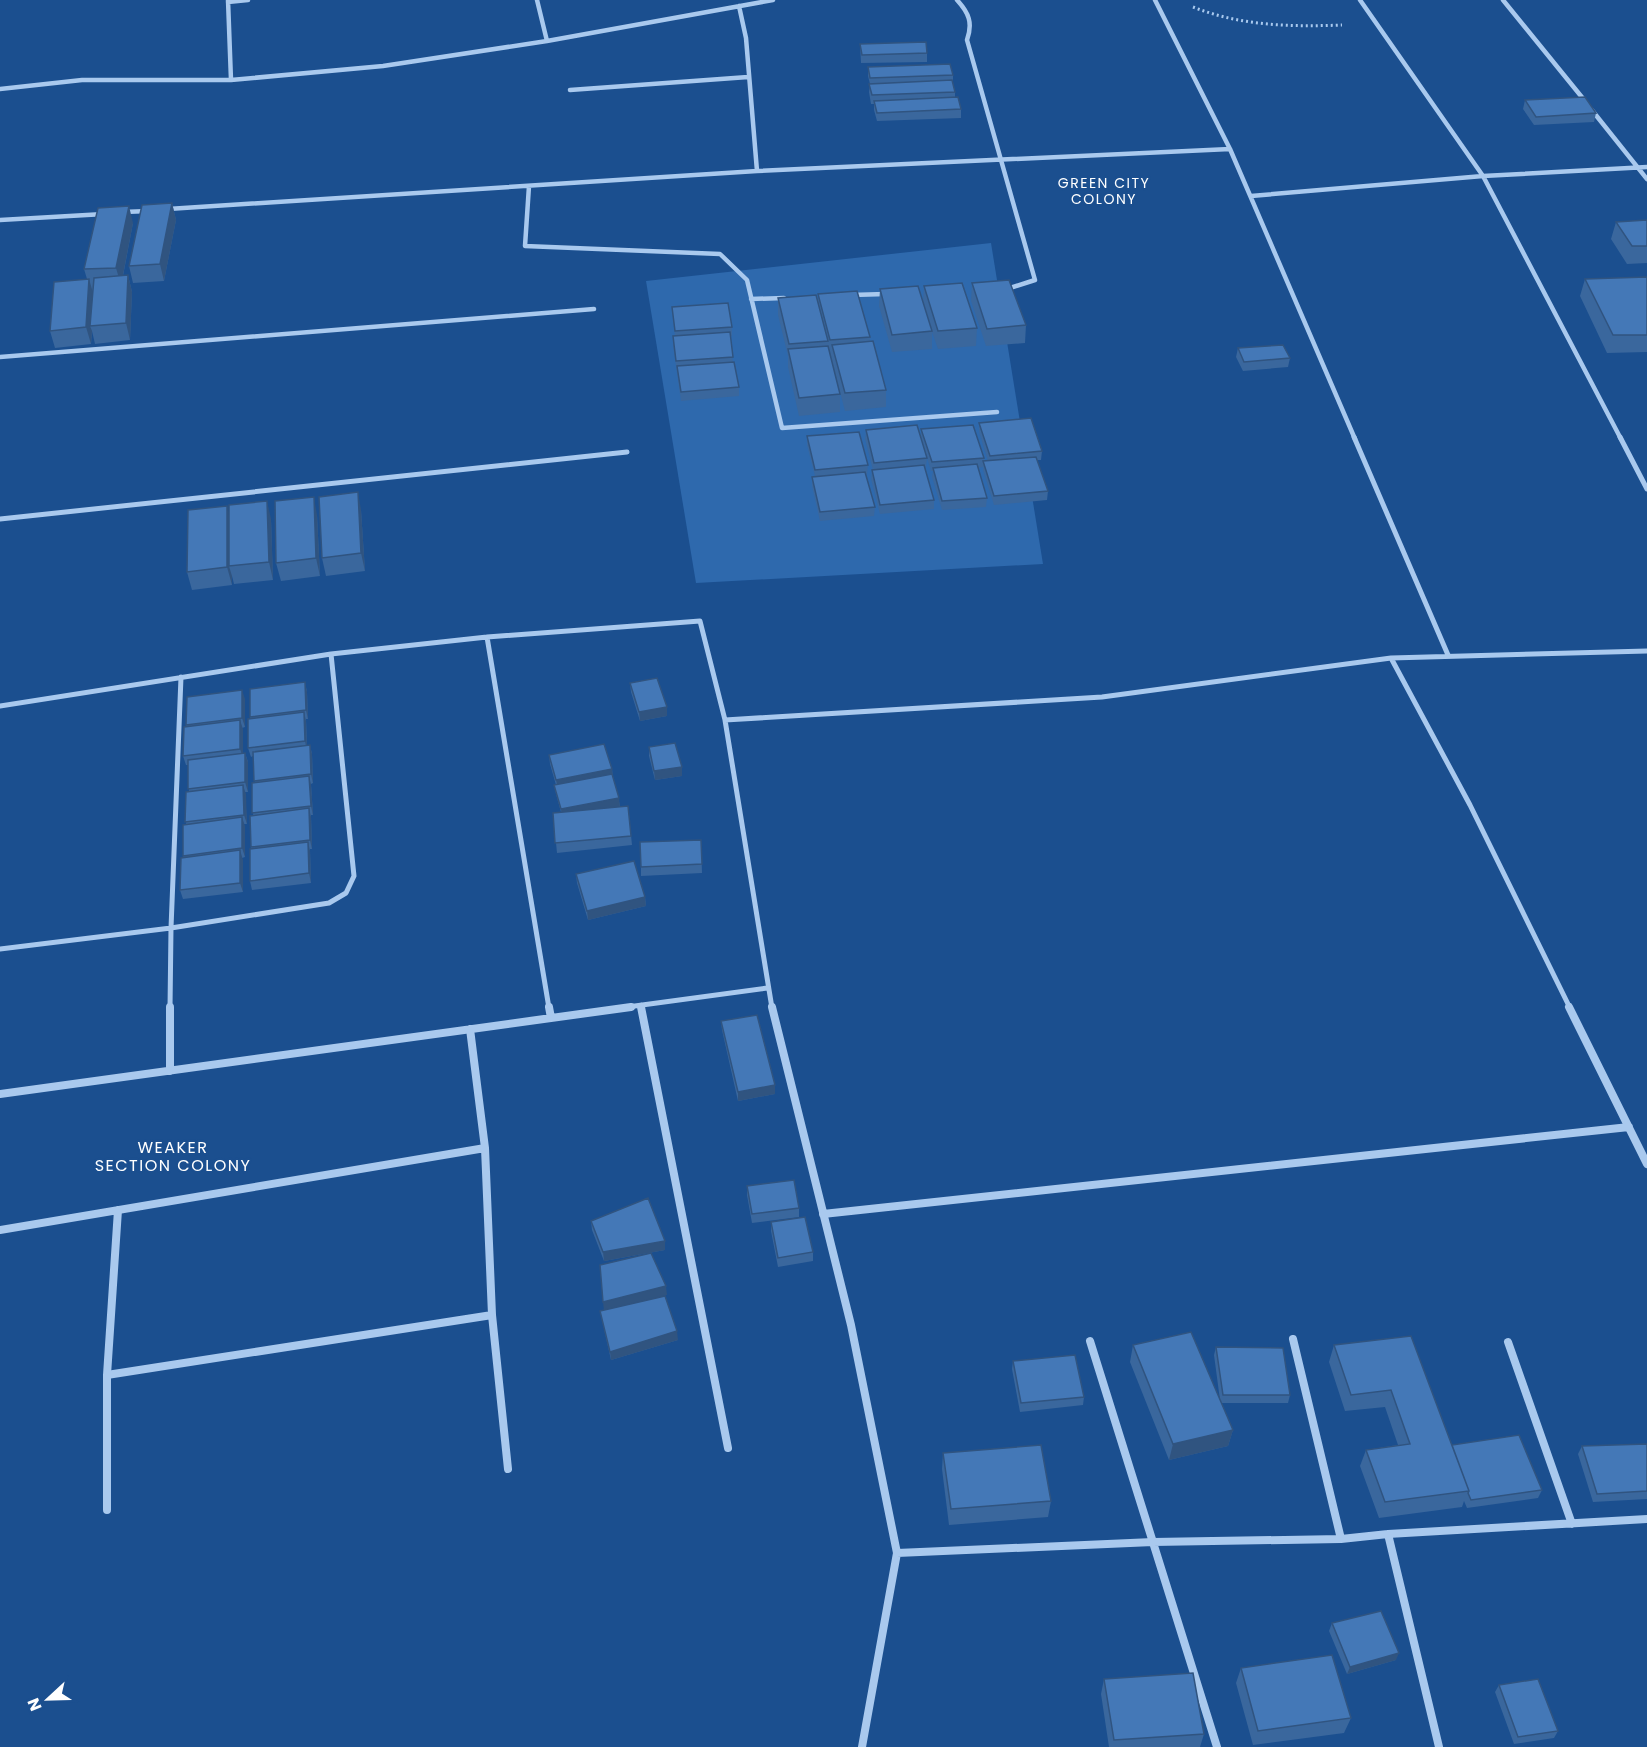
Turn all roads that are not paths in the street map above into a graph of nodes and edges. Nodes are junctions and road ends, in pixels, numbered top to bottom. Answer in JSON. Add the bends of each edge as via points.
{"nodes":[{"id":1,"x":248,"y":0,"type":"edge"},
{"id":2,"x":537,"y":0,"type":"edge"},
{"id":3,"x":773,"y":0,"type":"edge"},
{"id":4,"x":957,"y":0,"type":"edge"},
{"id":5,"x":1155,"y":0,"type":"edge"},
{"id":6,"x":1360,"y":0,"type":"edge"},
{"id":7,"x":1503,"y":0,"type":"edge"},
{"id":8,"x":228,"y":1,"type":"edge"},
{"id":9,"x":739,"y":6,"type":"junction"},
{"id":10,"x":547,"y":41,"type":"junction"},
{"id":11,"x":748,"y":76,"type":"junction"},
{"id":12,"x":231,"y":80,"type":"junction"},
{"id":13,"x":0,"y":89,"type":"edge"},
{"id":14,"x":570,"y":90,"type":"dead end"},
{"id":15,"x":1230,"y":149,"type":"junction"},
{"id":16,"x":1000,"y":160,"type":"junction"},
{"id":17,"x":1647,"y":167,"type":"edge"},
{"id":18,"x":1639,"y":168,"type":"junction"},
{"id":19,"x":757,"y":171,"type":"junction"},
{"id":20,"x":1484,"y":176,"type":"junction"},
{"id":21,"x":1647,"y":179,"type":"edge"},
{"id":22,"x":529,"y":186,"type":"junction"},
{"id":23,"x":1251,"y":196,"type":"junction"},
{"id":24,"x":153,"y":210,"type":"edge"},
{"id":25,"x":165,"y":210,"type":"edge"},
{"id":26,"x":106,"y":213,"type":"edge"},
{"id":27,"x":118,"y":213,"type":"edge"},
{"id":28,"x":0,"y":220,"type":"edge"},
{"id":29,"x":998,"y":290,"type":"edge"},
{"id":30,"x":892,"y":294,"type":"edge"},
{"id":31,"x":845,"y":295,"type":"edge"},
{"id":32,"x":787,"y":298,"type":"edge"},
{"id":33,"x":751,"y":299,"type":"junction"},
{"id":34,"x":594,"y":309,"type":"dead end"},
{"id":35,"x":0,"y":357,"type":"edge"},
{"id":36,"x":997,"y":412,"type":"dead end"},
{"id":37,"x":627,"y":452,"type":"dead end"},
{"id":38,"x":1647,"y":489,"type":"edge"},
{"id":39,"x":0,"y":519,"type":"edge"},
{"id":40,"x":487,"y":638,"type":"junction"},
{"id":41,"x":1647,"y":651,"type":"edge"},
{"id":42,"x":331,"y":654,"type":"junction"},
{"id":43,"x":1448,"y":655,"type":"junction"},
{"id":44,"x":1391,"y":658,"type":"junction"},
{"id":45,"x":181,"y":677,"type":"junction"},
{"id":46,"x":0,"y":705,"type":"edge"},
{"id":47,"x":725,"y":720,"type":"junction"},
{"id":48,"x":171,"y":928,"type":"junction"},
{"id":49,"x":0,"y":949,"type":"edge"},
{"id":50,"x":767,"y":987,"type":"junction"},
{"id":51,"x":641,"y":1005,"type":"junction"},
{"id":52,"x":551,"y":1018,"type":"junction"},
{"id":53,"x":470,"y":1029,"type":"junction"},
{"id":54,"x":170,"y":1071,"type":"junction"},
{"id":55,"x":0,"y":1094,"type":"edge"},
{"id":56,"x":1629,"y":1127,"type":"junction"},
{"id":57,"x":484,"y":1148,"type":"junction"},
{"id":58,"x":1647,"y":1164,"type":"edge"},
{"id":59,"x":118,"y":1210,"type":"junction"},
{"id":60,"x":823,"y":1214,"type":"junction"},
{"id":61,"x":0,"y":1230,"type":"edge"},
{"id":62,"x":492,"y":1316,"type":"junction"},
{"id":63,"x":1293,"y":1339,"type":"dead end"},
{"id":64,"x":1090,"y":1341,"type":"dead end"},
{"id":65,"x":1508,"y":1342,"type":"dead end"},
{"id":66,"x":107,"y":1375,"type":"junction"},
{"id":67,"x":728,"y":1448,"type":"dead end"},
{"id":68,"x":508,"y":1469,"type":"dead end"},
{"id":69,"x":107,"y":1510,"type":"dead end"},
{"id":70,"x":1647,"y":1519,"type":"edge"},
{"id":71,"x":1572,"y":1524,"type":"junction"},
{"id":72,"x":1388,"y":1534,"type":"junction"},
{"id":73,"x":1341,"y":1539,"type":"junction"},
{"id":74,"x":1153,"y":1542,"type":"junction"},
{"id":75,"x":897,"y":1553,"type":"junction"},
{"id":76,"x":862,"y":1747,"type":"edge"},
{"id":77,"x":1217,"y":1747,"type":"edge"},
{"id":78,"x":1439,"y":1747,"type":"edge"}],
"edges":[{"from":1,"to":8,"type":"street"},
{"from":2,"to":10,"type":"street"},
{"from":3,"to":9,"type":"street"},
{"from":4,"to":16,"type":"street","via":[[971,16],[968,40]]},
{"from":5,"to":15,"type":"street"},
{"from":6,"to":20,"type":"street"},
{"from":7,"to":18,"type":"street"},
{"from":8,"to":12,"type":"street"},
{"from":9,"to":10,"type":"street"},
{"from":9,"to":11,"type":"street"},
{"from":10,"to":12,"type":"street","via":[[382,66]]},
{"from":11,"to":14,"type":"street"},
{"from":11,"to":19,"type":"street"},
{"from":12,"to":13,"type":"street","via":[[82,80]]},
{"from":15,"to":16,"type":"street"},
{"from":15,"to":23,"type":"street"},
{"from":16,"to":19,"type":"street"},
{"from":16,"to":29,"type":"street","via":[[1035,280]]},
{"from":17,"to":18,"type":"street"},
{"from":18,"to":20,"type":"street"},
{"from":18,"to":21,"type":"street"},
{"from":19,"to":22,"type":"street"},
{"from":20,"to":23,"type":"street"},
{"from":20,"to":38,"type":"street"},
{"from":22,"to":25,"type":"street"},
{"from":22,"to":33,"type":"street","via":[[525,246],[720,254],[747,280]]},
{"from":23,"to":43,"type":"street"},
{"from":24,"to":27,"type":"street"},
{"from":26,"to":28,"type":"street"},
{"from":30,"to":31,"type":"street"},
{"from":32,"to":33,"type":"street"},
{"from":33,"to":36,"type":"street","via":[[782,428]]},
{"from":34,"to":35,"type":"street"},
{"from":37,"to":39,"type":"street"},
{"from":40,"to":42,"type":"street"},
{"from":40,"to":47,"type":"street","via":[[700,621]]},
{"from":40,"to":52,"type":"street"},
{"from":41,"to":43,"type":"street"},
{"from":42,"to":45,"type":"street"},
{"from":42,"to":48,"type":"street","via":[[354,876],[351,888],[329,903]]},
{"from":43,"to":44,"type":"street"},
{"from":44,"to":47,"type":"street","via":[[1102,697]]},
{"from":44,"to":56,"type":"street","via":[[1470,805]]},
{"from":45,"to":46,"type":"street"},
{"from":45,"to":48,"type":"street"},
{"from":47,"to":50,"type":"street"},
{"from":48,"to":49,"type":"street"},
{"from":48,"to":54,"type":"street"},
{"from":50,"to":51,"type":"street"},
{"from":50,"to":60,"type":"street"},
{"from":51,"to":52,"type":"street"},
{"from":51,"to":67,"type":"street"},
{"from":52,"to":53,"type":"street"},
{"from":53,"to":54,"type":"street"},
{"from":53,"to":57,"type":"street"},
{"from":54,"to":55,"type":"street"},
{"from":56,"to":58,"type":"street"},
{"from":56,"to":60,"type":"street"},
{"from":57,"to":59,"type":"street"},
{"from":57,"to":62,"type":"street"},
{"from":59,"to":61,"type":"street"},
{"from":59,"to":66,"type":"street"},
{"from":60,"to":75,"type":"street","via":[[851,1325]]},
{"from":62,"to":66,"type":"street"},
{"from":62,"to":68,"type":"street"},
{"from":63,"to":73,"type":"street"},
{"from":64,"to":74,"type":"street"},
{"from":65,"to":71,"type":"street"},
{"from":66,"to":69,"type":"street"},
{"from":70,"to":71,"type":"street"},
{"from":71,"to":72,"type":"street"},
{"from":72,"to":73,"type":"street"},
{"from":72,"to":78,"type":"street"},
{"from":73,"to":74,"type":"street"},
{"from":74,"to":75,"type":"street"},
{"from":74,"to":77,"type":"street"},
{"from":75,"to":76,"type":"street"}]}
